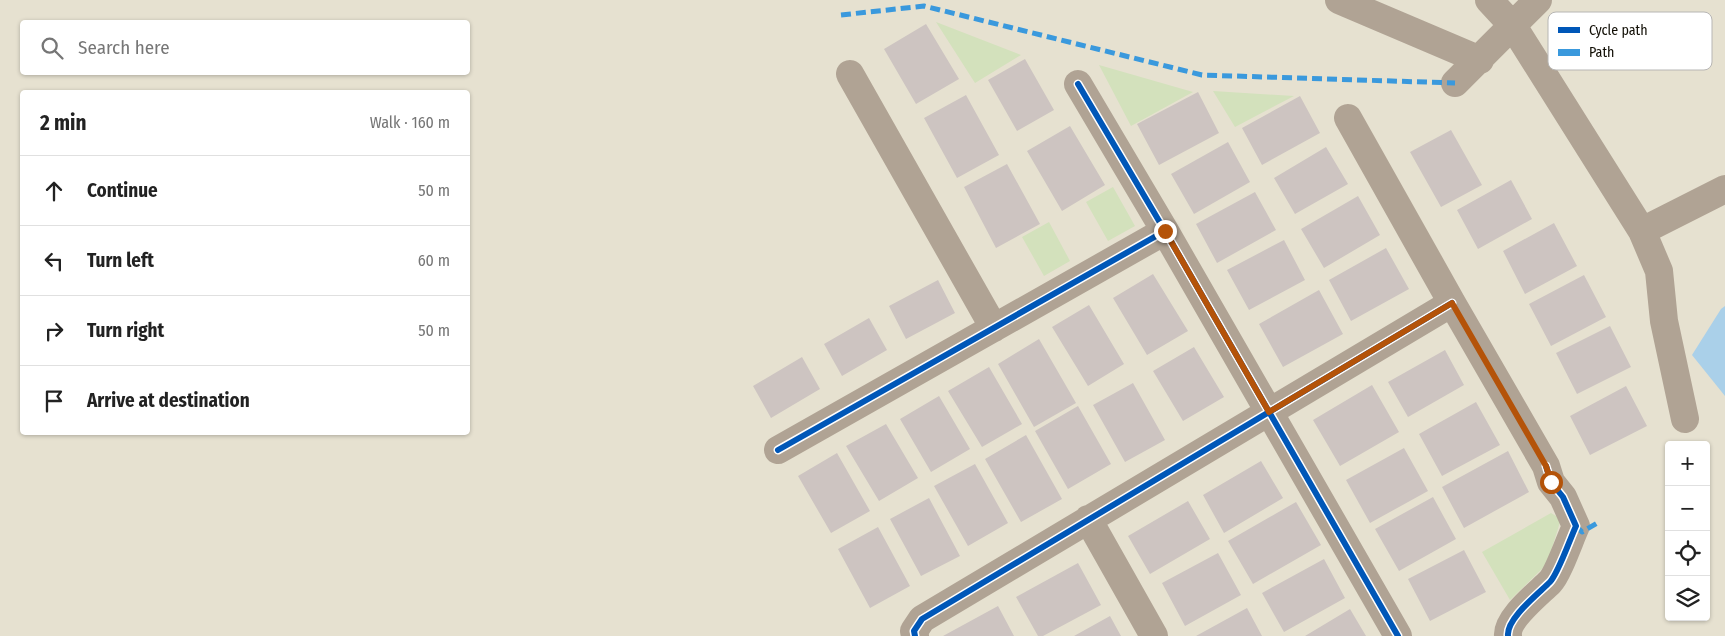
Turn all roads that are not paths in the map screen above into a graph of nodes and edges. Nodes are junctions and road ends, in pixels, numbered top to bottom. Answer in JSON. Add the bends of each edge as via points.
{"nodes":[{"id":1,"x":1339,"y":0,"type":"edge"},
{"id":2,"x":1489,"y":0,"type":"edge"},
{"id":3,"x":1538,"y":0,"type":"edge"},
{"id":4,"x":1513,"y":26,"type":"junction"},
{"id":5,"x":1480,"y":60,"type":"junction"},
{"id":6,"x":850,"y":74,"type":"dead end"},
{"id":7,"x":1455,"y":83,"type":"dead end"},
{"id":8,"x":1078,"y":84,"type":"dead end"},
{"id":9,"x":1348,"y":118,"type":"dead end"},
{"id":10,"x":1725,"y":189,"type":"edge"},
{"id":11,"x":1165,"y":231,"type":"junction"},
{"id":12,"x":1642,"y":231,"type":"junction"},
{"id":13,"x":1452,"y":303,"type":"junction"},
{"id":14,"x":994,"y":328,"type":"junction"},
{"id":15,"x":1269,"y":412,"type":"junction"},
{"id":16,"x":1685,"y":419,"type":"dead end"},
{"id":17,"x":778,"y":450,"type":"dead end"},
{"id":18,"x":1088,"y":519,"type":"junction"},
{"id":19,"x":1537,"y":621,"type":"dead end"},
{"id":20,"x":1508,"y":634,"type":"edge"},
{"id":21,"x":915,"y":636,"type":"edge"},
{"id":22,"x":1154,"y":636,"type":"edge"},
{"id":23,"x":1398,"y":636,"type":"edge"}],
"edges":[{"from":1,"to":5,"type":"street"},
{"from":2,"to":4,"type":"street"},
{"from":3,"to":4,"type":"street"},
{"from":4,"to":5,"type":"street"},
{"from":4,"to":12,"type":"street"},
{"from":5,"to":7,"type":"street"},
{"from":6,"to":14,"type":"street"},
{"from":8,"to":11,"type":"street"},
{"from":9,"to":13,"type":"street"},
{"from":10,"to":12,"type":"street"},
{"from":11,"to":14,"type":"street"},
{"from":11,"to":15,"type":"street"},
{"from":12,"to":16,"type":"street","via":[[1659,271],[1664,321]]},
{"from":13,"to":15,"type":"street"},
{"from":13,"to":20,"type":"street","via":[[1546,466],[1551,482],[1576,526],[1552,580],[1518,614]]},
{"from":14,"to":17,"type":"street"},
{"from":15,"to":18,"type":"street"},
{"from":15,"to":23,"type":"street"},
{"from":18,"to":21,"type":"street","via":[[922,619],[914,631]]},
{"from":18,"to":22,"type":"street"},
{"from":19,"to":20,"type":"street"}]}
